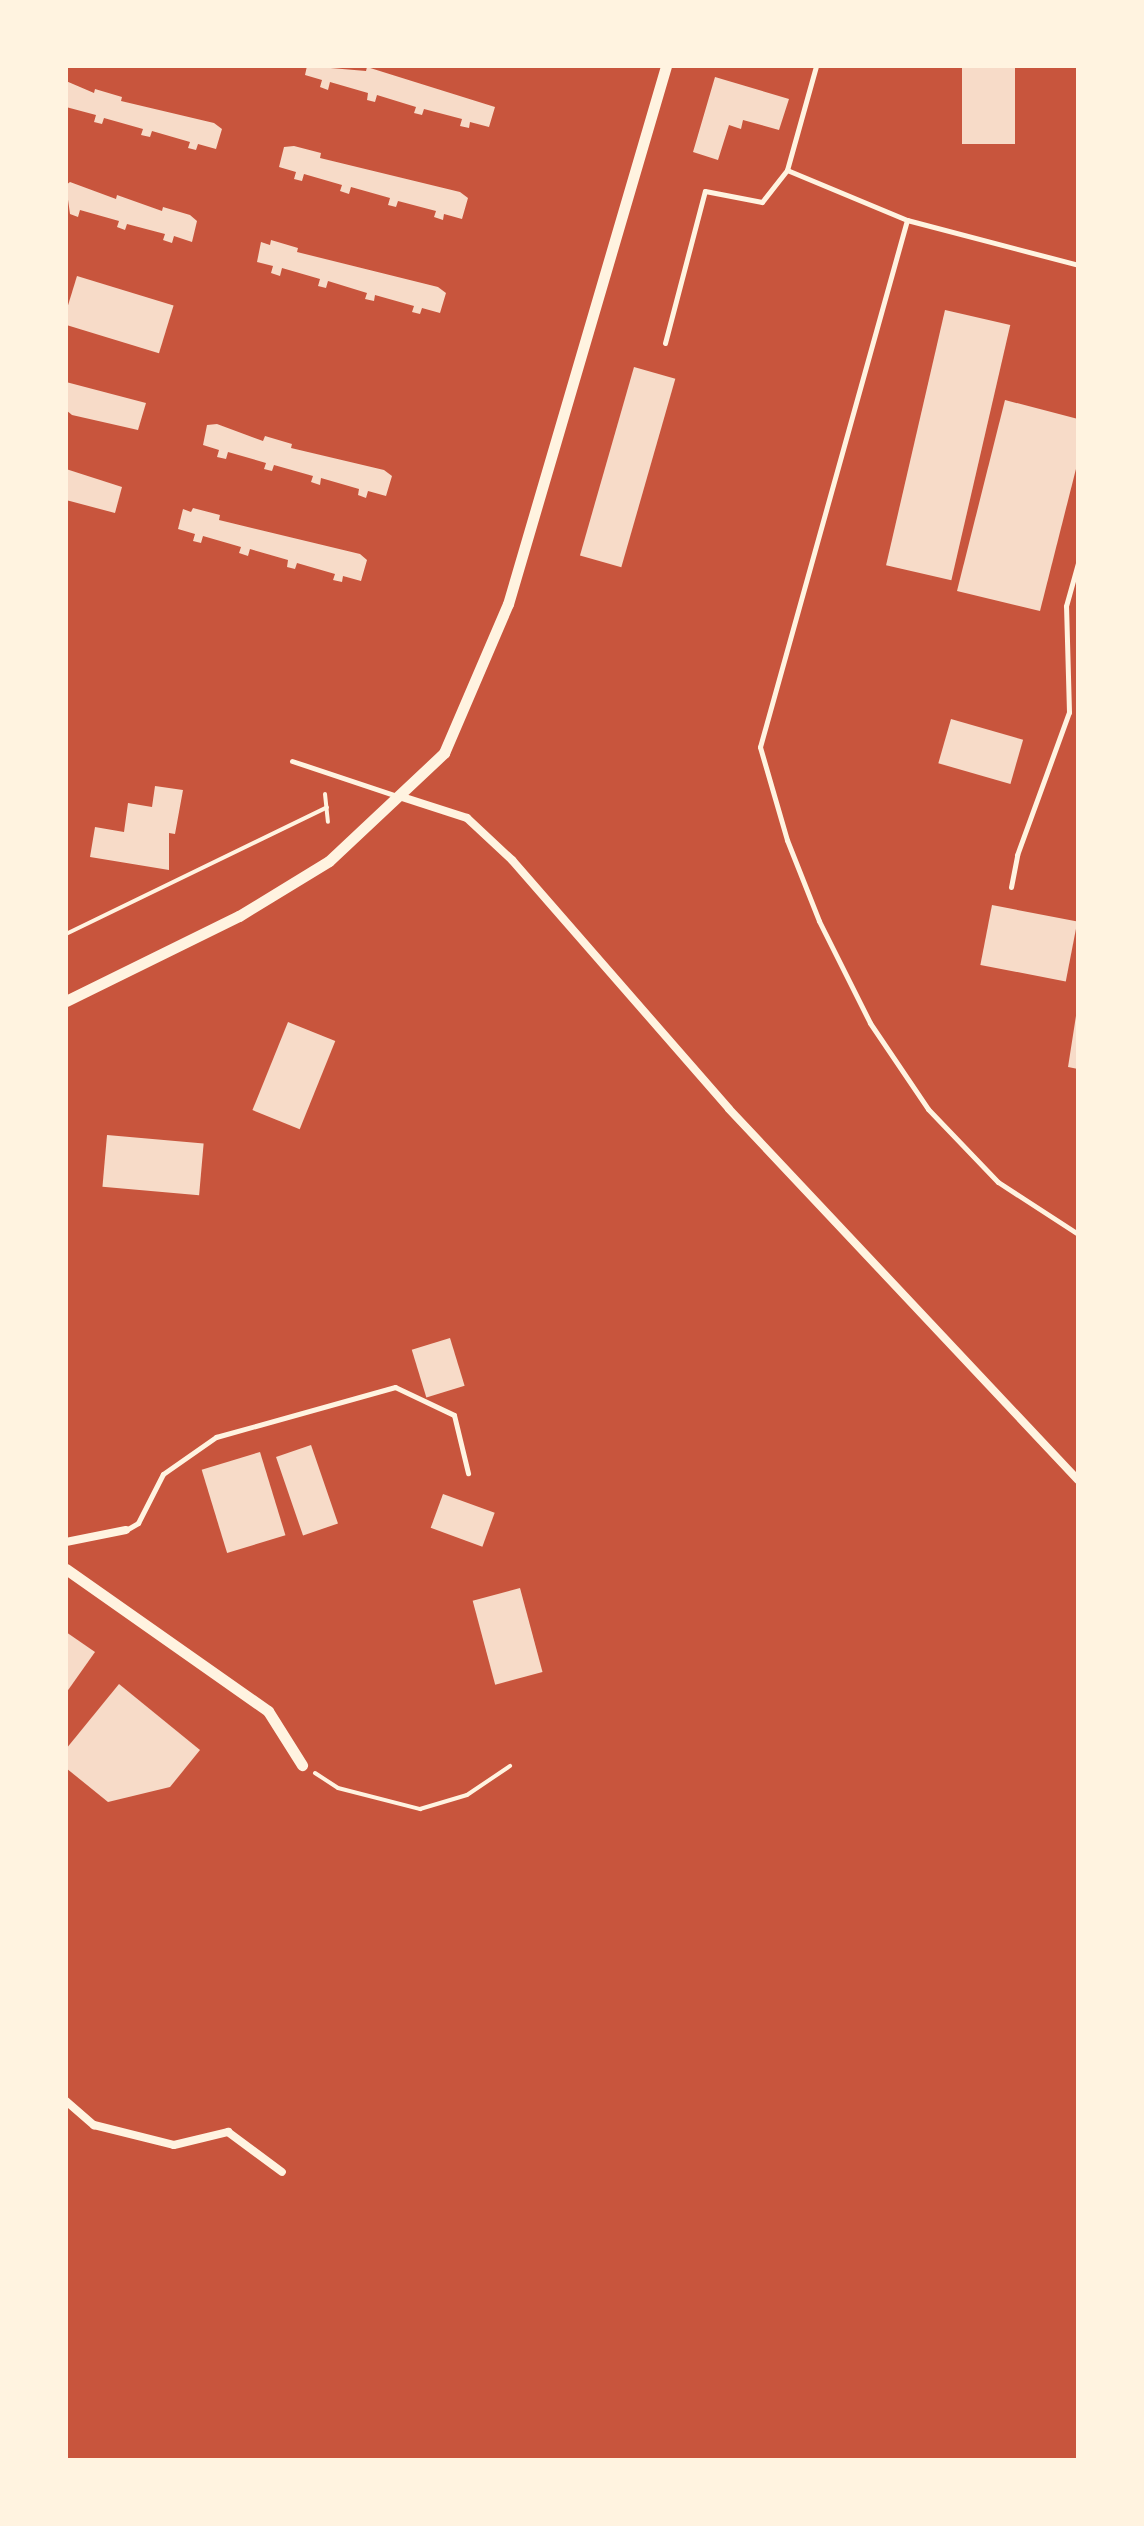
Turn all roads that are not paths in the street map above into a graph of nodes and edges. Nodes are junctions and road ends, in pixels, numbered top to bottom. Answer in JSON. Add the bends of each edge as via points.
{"nodes":[{"id":1,"x":666,"y":66,"type":"edge"},
{"id":2,"x":816,"y":66,"type":"edge"},
{"id":3,"x":787,"y":170,"type":"junction"},
{"id":4,"x":907,"y":220,"type":"junction"},
{"id":5,"x":1078,"y":265,"type":"edge"},
{"id":6,"x":665,"y":343,"type":"dead end"},
{"id":7,"x":1078,"y":563,"type":"edge"},
{"id":8,"x":292,"y":761,"type":"dead end"},
{"id":9,"x":402,"y":797,"type":"junction"},
{"id":10,"x":1011,"y":887,"type":"dead end"},
{"id":11,"x":66,"y":1001,"type":"edge"},
{"id":12,"x":1078,"y":1234,"type":"edge"},
{"id":13,"x":468,"y":1473,"type":"dead end"},
{"id":14,"x":1078,"y":1480,"type":"edge"},
{"id":15,"x":126,"y":1530,"type":"joint"},
{"id":16,"x":66,"y":1542,"type":"edge"},
{"id":17,"x":66,"y":1569,"type":"edge"},
{"id":18,"x":302,"y":1765,"type":"road end"},
{"id":19,"x":66,"y":2101,"type":"edge"},
{"id":20,"x":282,"y":2172,"type":"dead end"}],
"edges":[{"from":1,"to":9,"type":"street","via":[[508,604],[446,750]]},
{"from":2,"to":3,"type":"lane"},
{"from":3,"to":4,"type":"lane"},
{"from":3,"to":6,"type":"lane","via":[[762,202],[705,191]]},
{"from":4,"to":5,"type":"lane"},
{"from":4,"to":12,"type":"lane","via":[[760,747],[787,840],[870,1023],[928,1109],[998,1182]]},
{"from":7,"to":10,"type":"lane","via":[[1066,606],[1069,712],[1017,855]]},
{"from":8,"to":9,"type":"lane"},
{"from":9,"to":11,"type":"street","via":[[329,861],[239,916]]},
{"from":9,"to":14,"type":"street","via":[[467,818],[512,860],[729,1109]]},
{"from":13,"to":15,"type":"lane","via":[[454,1415],[395,1387],[216,1437],[163,1474],[138,1523]]},
{"from":15,"to":16,"type":"street"},
{"from":17,"to":18,"type":"street","via":[[268,1711]]},
{"from":19,"to":20,"type":"street","via":[[94,2125],[174,2145],[228,2132]]}]}
